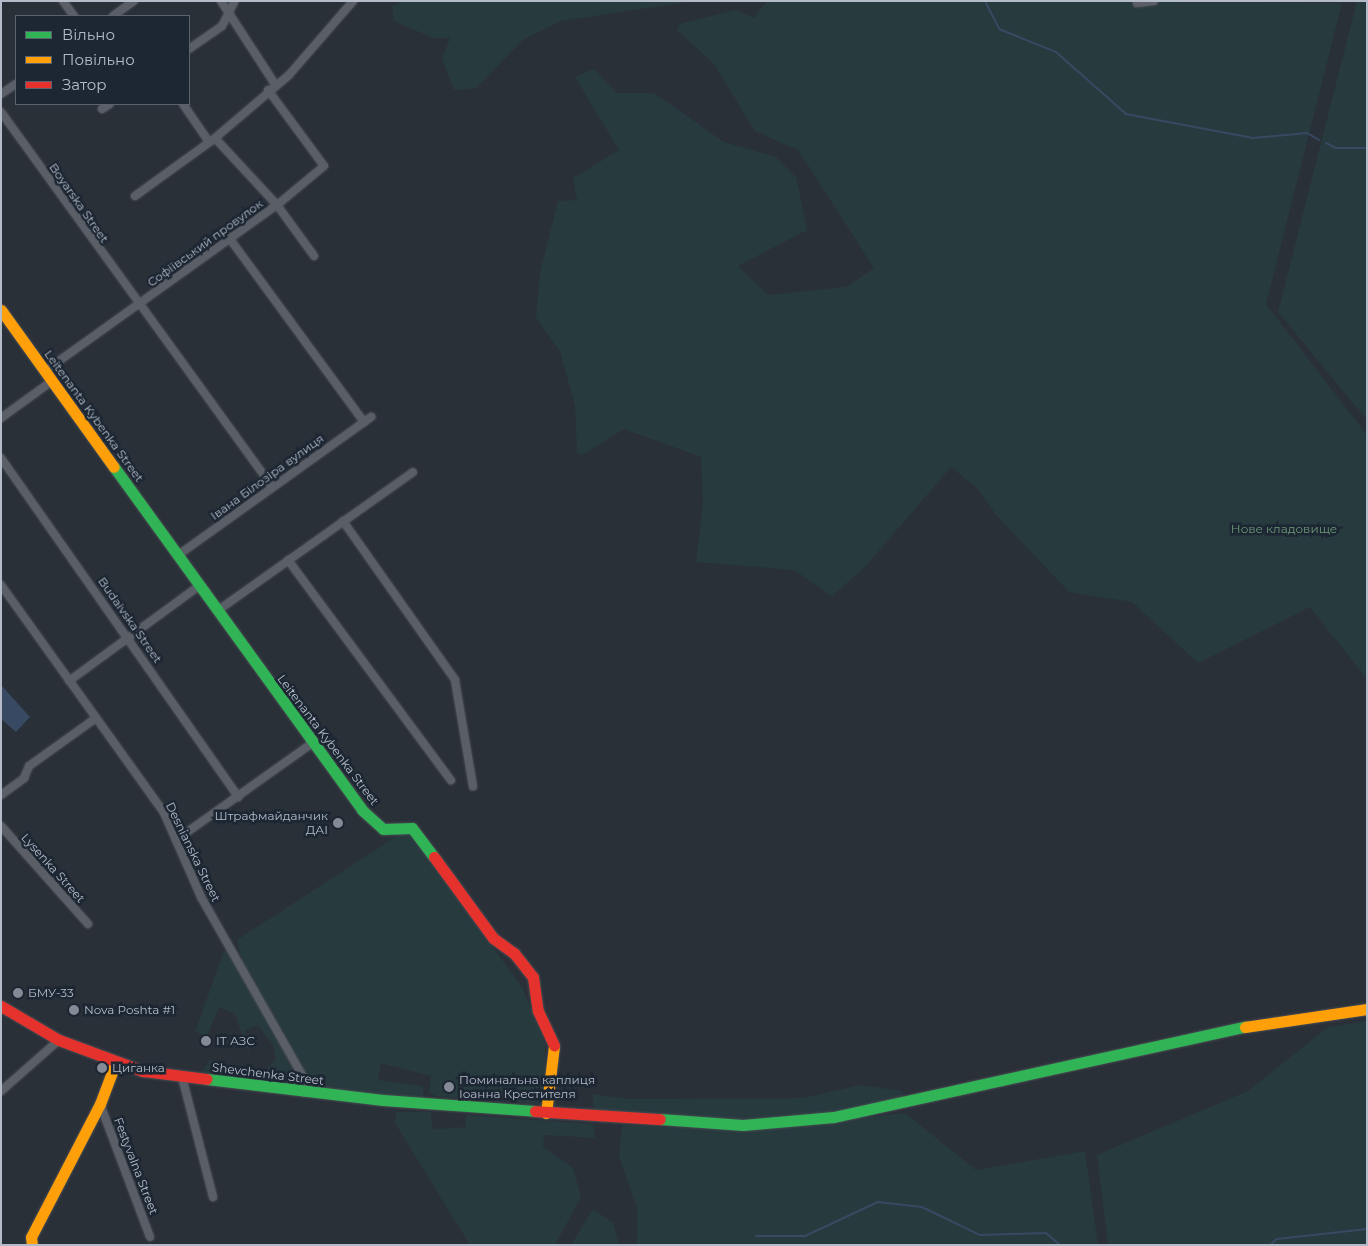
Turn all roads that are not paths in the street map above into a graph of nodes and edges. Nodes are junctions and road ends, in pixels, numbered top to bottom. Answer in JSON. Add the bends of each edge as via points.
{"nodes":[{"id":1,"x":63,"y":1,"type":"edge"},
{"id":2,"x":134,"y":1,"type":"edge"},
{"id":3,"x":221,"y":1,"type":"edge"},
{"id":4,"x":235,"y":1,"type":"edge"},
{"id":5,"x":353,"y":1,"type":"edge"},
{"id":6,"x":1154,"y":1,"type":"edge"},
{"id":7,"x":1137,"y":3,"type":"dead end"},
{"id":8,"x":230,"y":14,"type":"junction"},
{"id":9,"x":73,"y":15,"type":"edge"},
{"id":10,"x":114,"y":15,"type":"edge"},
{"id":11,"x":190,"y":48,"type":"edge"},
{"id":12,"x":15,"y":85,"type":"edge"},
{"id":13,"x":271,"y":87,"type":"junction"},
{"id":14,"x":1,"y":94,"type":"edge"},
{"id":15,"x":108,"y":105,"type":"edge"},
{"id":16,"x":184,"y":105,"type":"edge"},
{"id":17,"x":102,"y":109,"type":"dead end"},
{"id":18,"x":1,"y":112,"type":"edge"},
{"id":19,"x":212,"y":140,"type":"junction"},
{"id":20,"x":135,"y":196,"type":"dead end"},
{"id":21,"x":277,"y":205,"type":"junction"},
{"id":22,"x":230,"y":239,"type":"junction"},
{"id":23,"x":314,"y":256,"type":"dead end"},
{"id":24,"x":139,"y":306,"type":"junction"},
{"id":25,"x":1,"y":310,"type":"edge"},
{"id":26,"x":48,"y":376,"type":"junction"},
{"id":27,"x":1,"y":418,"type":"edge"},
{"id":28,"x":1,"y":458,"type":"edge"},
{"id":29,"x":413,"y":472,"type":"dead end"},
{"id":30,"x":272,"y":486,"type":"junction"},
{"id":31,"x":343,"y":521,"type":"junction"},
{"id":32,"x":177,"y":556,"type":"junction"},
{"id":33,"x":288,"y":560,"type":"junction"},
{"id":34,"x":1,"y":586,"type":"edge"},
{"id":35,"x":199,"y":586,"type":"junction"},
{"id":36,"x":217,"y":611,"type":"junction"},
{"id":37,"x":129,"y":638,"type":"junction"},
{"id":38,"x":69,"y":681,"type":"junction"},
{"id":39,"x":96,"y":718,"type":"junction"},
{"id":40,"x":312,"y":744,"type":"junction"},
{"id":41,"x":451,"y":780,"type":"dead end"},
{"id":42,"x":473,"y":786,"type":"dead end"},
{"id":43,"x":1,"y":795,"type":"edge"},
{"id":44,"x":238,"y":796,"type":"junction"},
{"id":45,"x":1,"y":826,"type":"edge"},
{"id":46,"x":176,"y":840,"type":"junction"},
{"id":47,"x":88,"y":924,"type":"dead end"},
{"id":48,"x":1,"y":1006,"type":"edge"},
{"id":49,"x":1367,"y":1009,"type":"edge"},
{"id":50,"x":59,"y":1040,"type":"junction"},
{"id":51,"x":115,"y":1064,"type":"junction"},
{"id":52,"x":182,"y":1078,"type":"junction"},
{"id":53,"x":1,"y":1091,"type":"edge"},
{"id":54,"x":305,"y":1093,"type":"junction"},
{"id":55,"x":100,"y":1104,"type":"junction"},
{"id":56,"x":546,"y":1113,"type":"junction"},
{"id":57,"x":213,"y":1197,"type":"dead end"},
{"id":58,"x":150,"y":1236,"type":"dead end"},
{"id":59,"x":30,"y":1242,"type":"edge"}],
"edges":[{"from":1,"to":9,"type":"street"},
{"from":2,"to":10,"type":"street"},
{"from":3,"to":8,"type":"street"},
{"from":4,"to":8,"type":"street"},
{"from":5,"to":13,"type":"street","via":[[288,75]]},
{"from":6,"to":7,"type":"street"},
{"from":8,"to":11,"type":"street","via":[[222,26]]},
{"from":8,"to":13,"type":"street"},
{"from":12,"to":14,"type":"street"},
{"from":13,"to":19,"type":"street"},
{"from":13,"to":21,"type":"street","via":[[324,166]]},
{"from":15,"to":17,"type":"street"},
{"from":16,"to":19,"type":"street","name":"Софіївський провулок"},
{"from":18,"to":24,"type":"street","name":"Boyarska Street"},
{"from":19,"to":20,"type":"street"},
{"from":19,"to":21,"type":"street","name":"Софіївський провулок"},
{"from":21,"to":22,"type":"street","name":"Софіївський провулок"},
{"from":21,"to":23,"type":"street"},
{"from":22,"to":24,"type":"street","name":"Софіївський провулок"},
{"from":22,"to":30,"type":"street","name":"Івана Білозіра вулиця","via":[[368,420]]},
{"from":24,"to":26,"type":"street","name":"Софіївський провулок"},
{"from":24,"to":30,"type":"street","name":"Boyarska Street"},
{"from":25,"to":26,"type":"street","name":"Leitenanta Kybenka Street"},
{"from":26,"to":27,"type":"street","name":"Софіївський провулок"},
{"from":26,"to":32,"type":"street","name":"Leitenanta Kybenka Street"},
{"from":28,"to":37,"type":"street","name":"Budaivska Street"},
{"from":29,"to":31,"type":"street"},
{"from":30,"to":32,"type":"street","name":"Івана Білозіра вулиця"},
{"from":31,"to":33,"type":"street"},
{"from":31,"to":42,"type":"street","via":[[455,680]]},
{"from":32,"to":35,"type":"street","name":"Leitenanta Kybenka Street"},
{"from":33,"to":36,"type":"street"},
{"from":33,"to":41,"type":"street"},
{"from":34,"to":38,"type":"street","name":"Desnianska Street"},
{"from":35,"to":36,"type":"street","name":"Leitenanta Kybenka Street"},
{"from":35,"to":37,"type":"street"},
{"from":36,"to":40,"type":"street","name":"Leitenanta Kybenka Street"},
{"from":37,"to":38,"type":"street"},
{"from":37,"to":44,"type":"street","name":"Budaivska Street"},
{"from":38,"to":39,"type":"street","name":"Desnianska Street"},
{"from":39,"to":43,"type":"street","via":[[29,766],[24,778]]},
{"from":39,"to":46,"type":"street","name":"Desnianska Street","via":[[164,813]]},
{"from":40,"to":44,"type":"street"},
{"from":40,"to":56,"type":"street","name":"Leitenanta Kybenka Street","via":[[374,822],[383,829],[412,828],[493,938],[514,953],[533,978],[538,1011],[552,1033],[556,1058],[548,1070]]},
{"from":44,"to":46,"type":"street"},
{"from":45,"to":47,"type":"street","name":"Lysenka Street"},
{"from":46,"to":54,"type":"street","name":"Desnianska Street","via":[[201,897],[304,1078]]},
{"from":48,"to":50,"type":"street","name":"Shevchenka Street"},
{"from":49,"to":56,"type":"street","name":"Shevchenka Street","via":[[1292,1017],[834,1117],[743,1125]]},
{"from":50,"to":51,"type":"street","name":"Shevchenka Street"},
{"from":50,"to":53,"type":"street"},
{"from":51,"to":52,"type":"street","name":"Shevchenka Street"},
{"from":51,"to":55,"type":"street"},
{"from":52,"to":54,"type":"street","name":"Shevchenka Street"},
{"from":52,"to":57,"type":"street"},
{"from":54,"to":56,"type":"street","name":"Shevchenka Street"},
{"from":55,"to":58,"type":"street","name":"Festyvalna Street"},
{"from":55,"to":59,"type":"street"}]}
